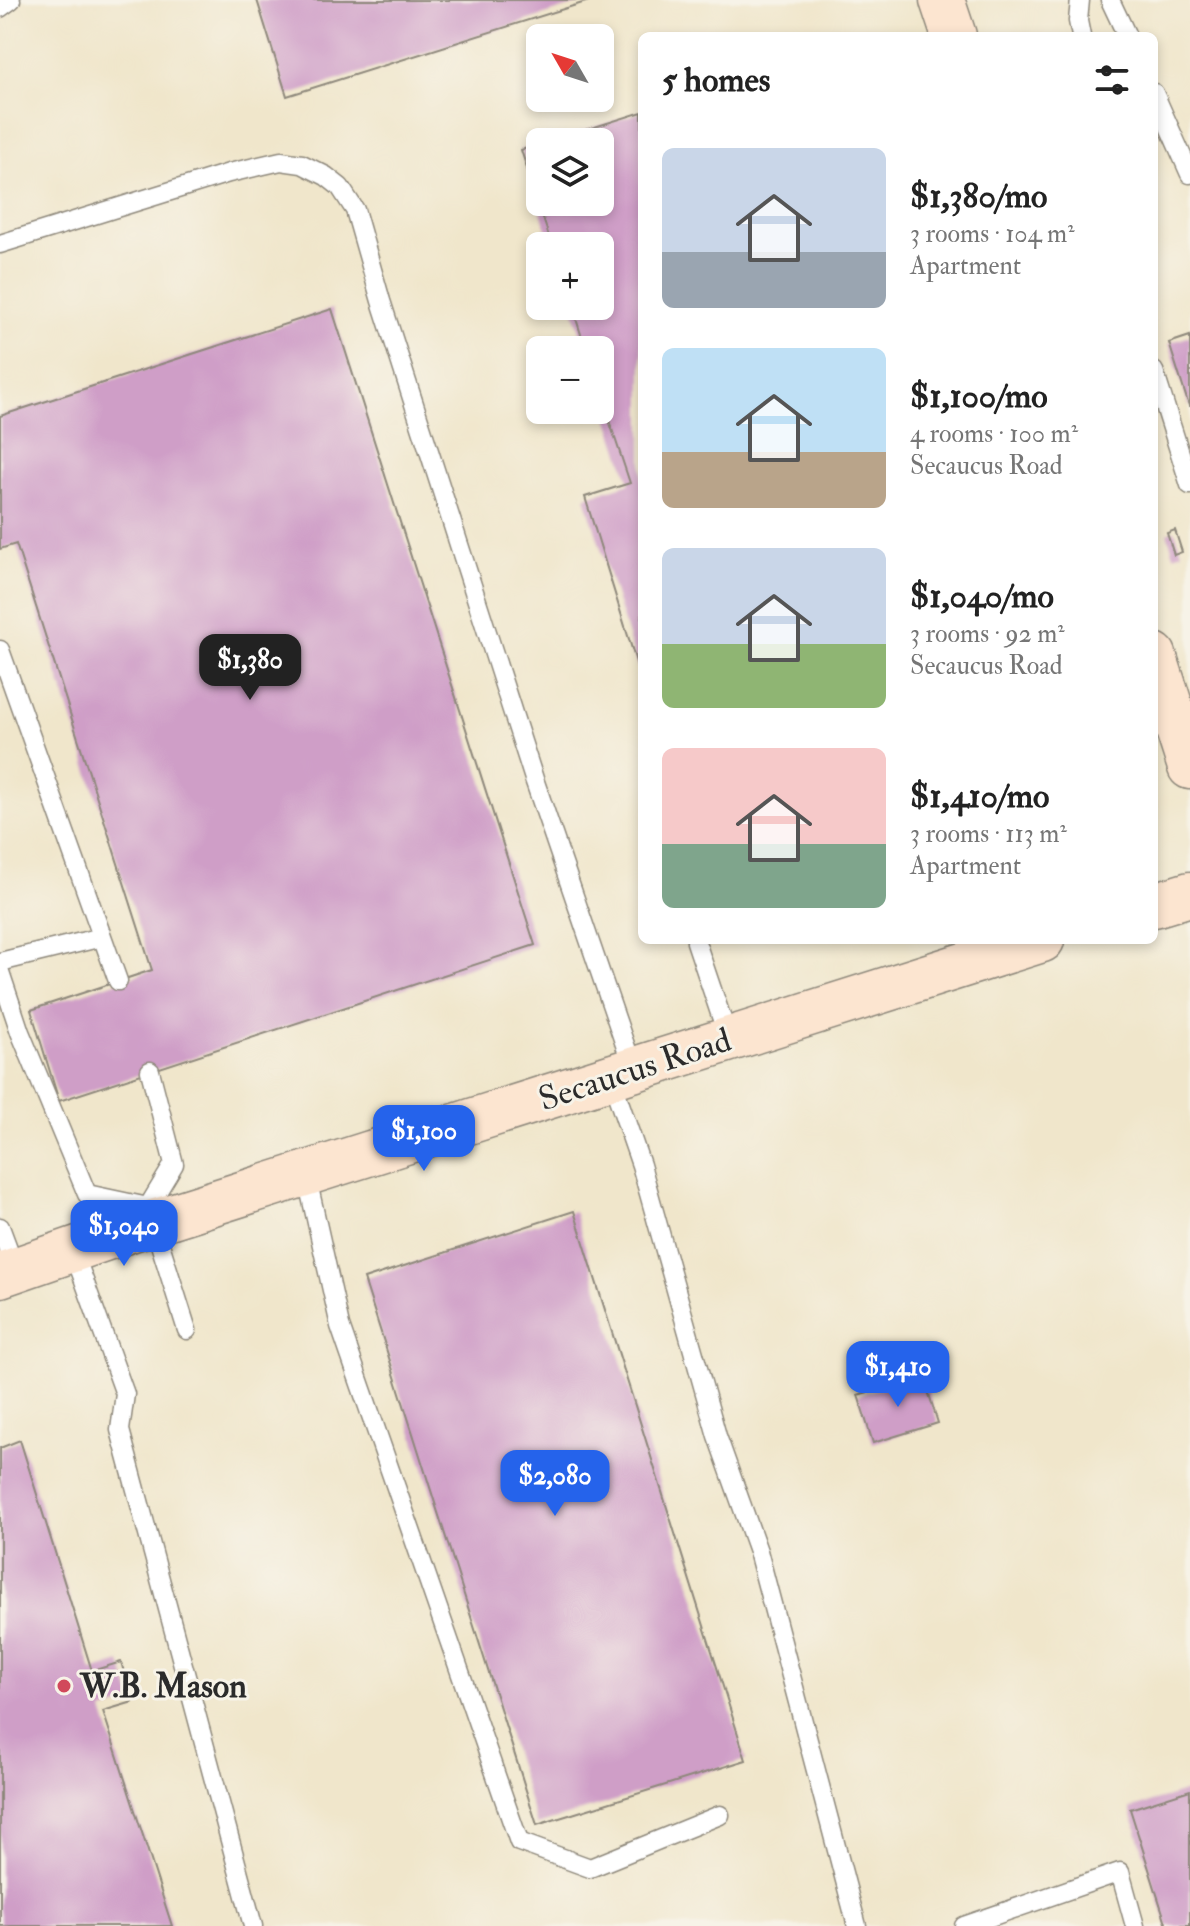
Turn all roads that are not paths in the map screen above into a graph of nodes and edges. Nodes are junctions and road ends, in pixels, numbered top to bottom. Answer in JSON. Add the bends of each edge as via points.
{"nodes":[{"id":1,"x":11,"y":0,"type":"edge"},
{"id":2,"x":942,"y":0,"type":"edge"},
{"id":3,"x":1080,"y":0,"type":"edge"},
{"id":4,"x":1110,"y":0,"type":"edge"},
{"id":5,"x":0,"y":8,"type":"edge"},
{"id":6,"x":953,"y":32,"type":"edge"},
{"id":7,"x":1080,"y":32,"type":"edge"},
{"id":8,"x":1125,"y":32,"type":"edge"},
{"id":9,"x":1158,"y":102,"type":"edge"},
{"id":10,"x":1190,"y":174,"type":"edge"},
{"id":11,"x":0,"y":244,"type":"edge"},
{"id":12,"x":1158,"y":384,"type":"edge"},
{"id":13,"x":1190,"y":485,"type":"edge"},
{"id":14,"x":0,"y":650,"type":"edge"},
{"id":15,"x":1158,"y":667,"type":"edge"},
{"id":16,"x":1190,"y":767,"type":"edge"},
{"id":17,"x":1190,"y":894,"type":"edge"},
{"id":18,"x":1158,"y":904,"type":"edge"},
{"id":19,"x":102,"y":937,"type":"junction"},
{"id":20,"x":697,"y":944,"type":"edge"},
{"id":21,"x":1020,"y":944,"type":"edge"},
{"id":22,"x":0,"y":962,"type":"edge"},
{"id":23,"x":0,"y":972,"type":"edge"},
{"id":24,"x":118,"y":981,"type":"dead end"},
{"id":25,"x":729,"y":1040,"type":"junction"},
{"id":26,"x":150,"y":1071,"type":"dead end"},
{"id":27,"x":623,"y":1074,"type":"junction"},
{"id":28,"x":306,"y":1174,"type":"junction"},
{"id":29,"x":150,"y":1214,"type":"junction"},
{"id":30,"x":0,"y":1227,"type":"edge"},
{"id":31,"x":73,"y":1250,"type":"junction"},
{"id":32,"x":8,"y":1272,"type":"edge"},
{"id":33,"x":187,"y":1330,"type":"dead end"},
{"id":34,"x":720,"y":1815,"type":"dead end"},
{"id":35,"x":253,"y":1926,"type":"edge"},
{"id":36,"x":857,"y":1926,"type":"edge"},
{"id":37,"x":964,"y":1926,"type":"edge"},
{"id":38,"x":1135,"y":1926,"type":"edge"}],
"edges":[{"from":1,"to":5,"type":"lane"},
{"from":2,"to":6,"type":"main road"},
{"from":3,"to":7,"type":"lane"},
{"from":4,"to":8,"type":"lane"},
{"from":9,"to":10,"type":"lane"},
{"from":11,"to":27,"type":"lane","via":[[281,161],[302,164],[340,187],[355,210]]},
{"from":12,"to":13,"type":"lane"},
{"from":14,"to":19,"type":"lane"},
{"from":15,"to":16,"type":"main road"},
{"from":17,"to":18,"type":"main road"},
{"from":19,"to":22,"type":"lane"},
{"from":19,"to":24,"type":"lane"},
{"from":20,"to":25,"type":"lane"},
{"from":21,"to":25,"type":"main road","name":"Secaucus Road"},
{"from":23,"to":29,"type":"lane","via":[[87,1194]]},
{"from":25,"to":27,"type":"main road","name":"Secaucus Road"},
{"from":26,"to":29,"type":"lane","via":[[174,1164]]},
{"from":27,"to":28,"type":"main road","name":"Secaucus Road"},
{"from":27,"to":36,"type":"lane","via":[[641,1165],[717,1436],[758,1551]]},
{"from":28,"to":29,"type":"main road","name":"Secaucus Road"},
{"from":28,"to":34,"type":"lane","via":[[340,1326],[519,1842],[590,1868]]},
{"from":29,"to":31,"type":"main road","name":"Secaucus Road"},
{"from":29,"to":33,"type":"lane"},
{"from":30,"to":32,"type":"lane"},
{"from":31,"to":32,"type":"main road","name":"Secaucus Road"},
{"from":31,"to":35,"type":"lane","via":[[125,1394],[120,1430]]},
{"from":37,"to":38,"type":"lane","via":[[1120,1872]]}]}
